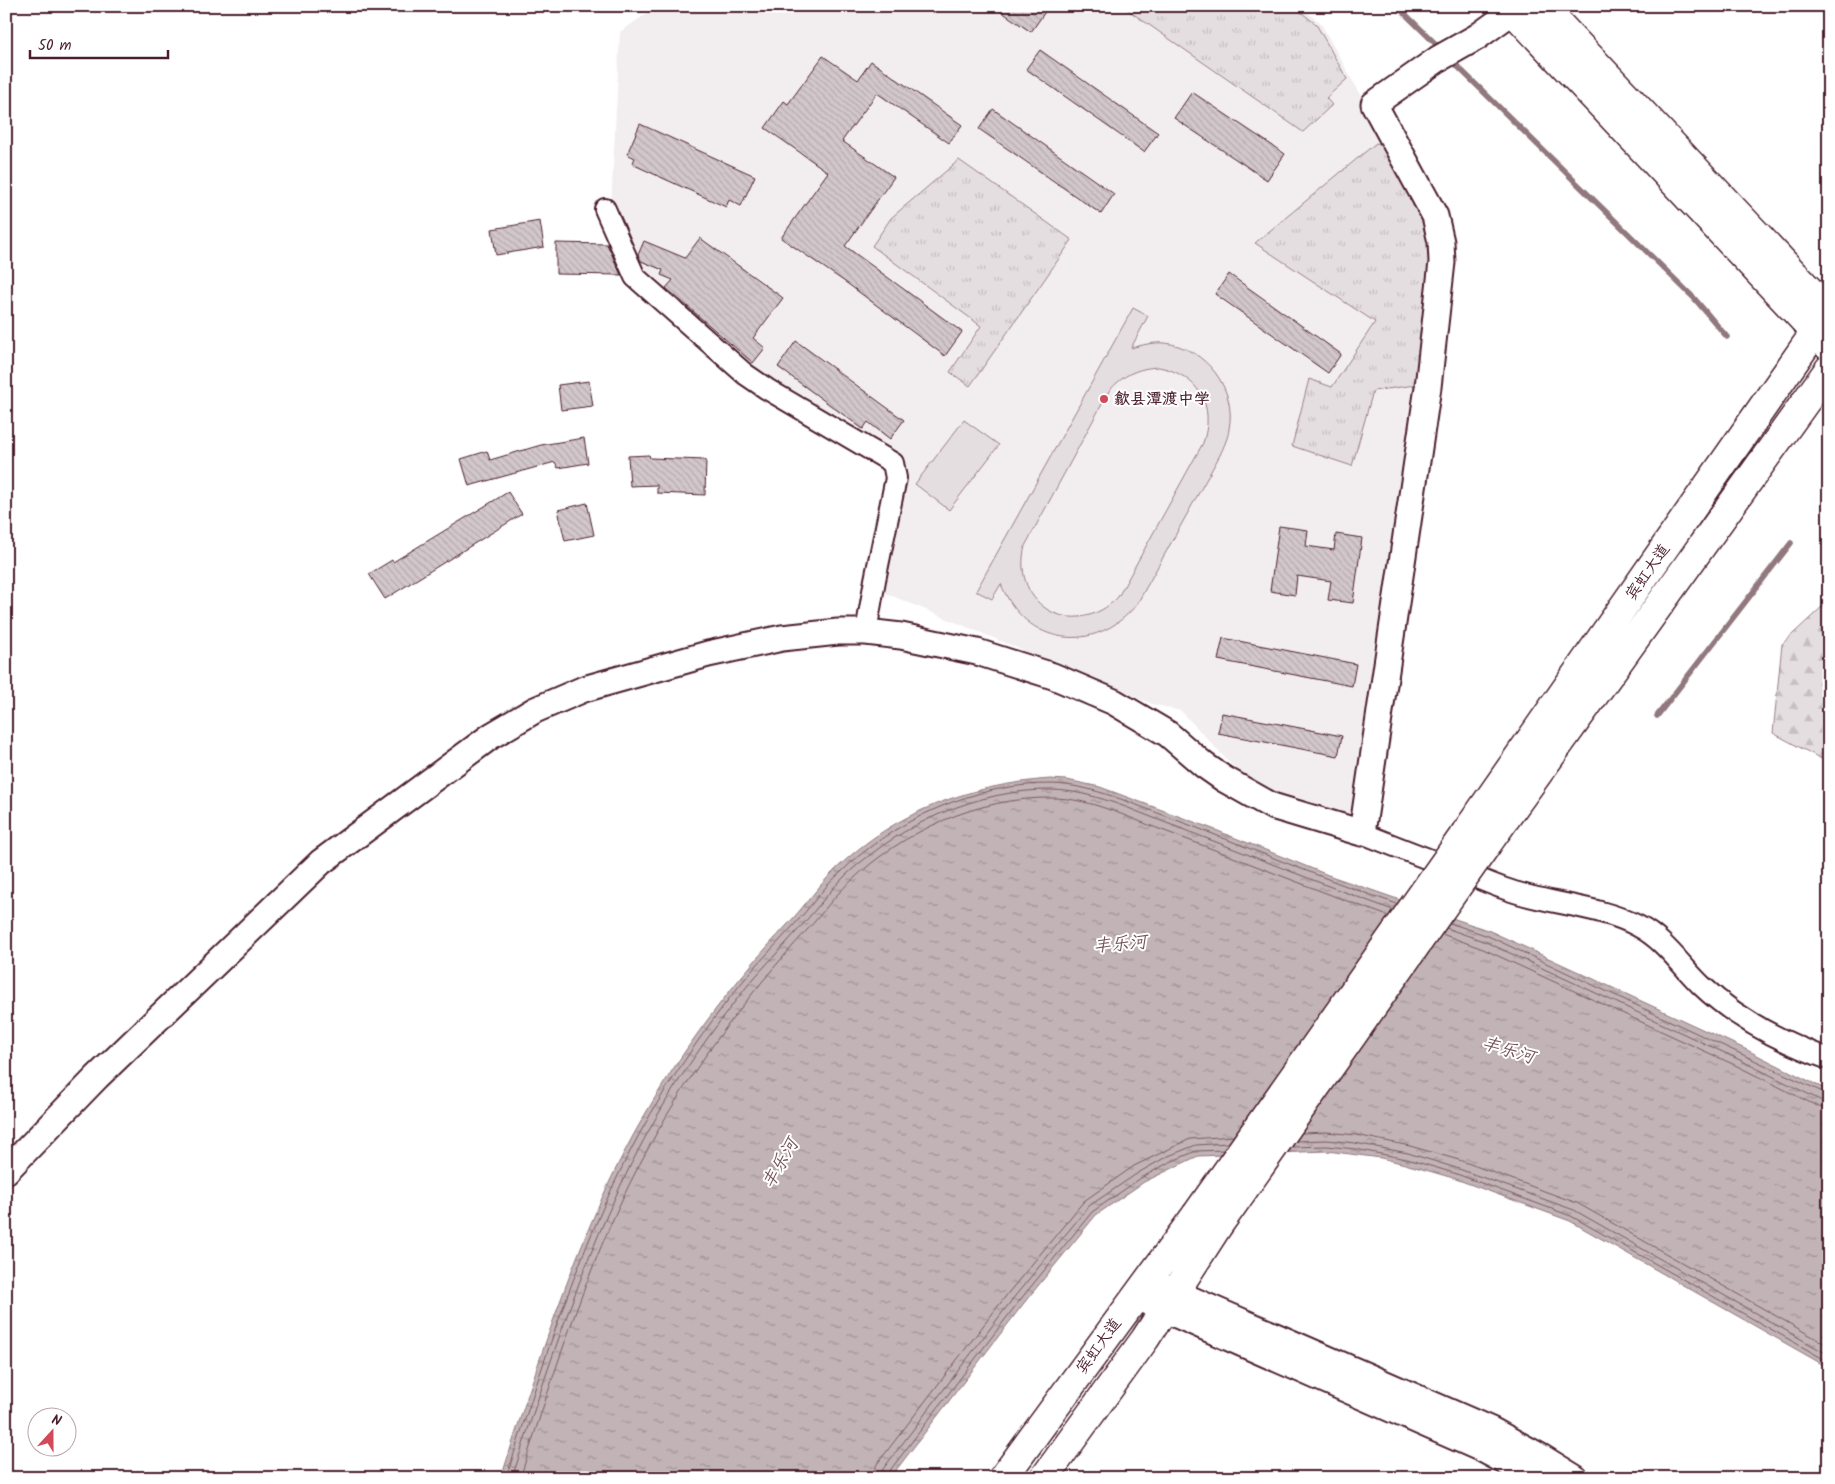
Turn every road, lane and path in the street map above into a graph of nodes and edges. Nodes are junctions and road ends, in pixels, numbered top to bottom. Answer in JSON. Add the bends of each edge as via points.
{"nodes":[{"id":1,"x":1542,"y":6,"type":"edge"},
{"id":2,"x":1510,"y":8,"type":"edge"},
{"id":3,"x":605,"y":209,"type":"dead end"},
{"id":4,"x":1825,"y":326,"type":"edge"},
{"id":5,"x":1829,"y":369,"type":"edge"},
{"id":6,"x":866,"y":632,"type":"junction"},
{"id":7,"x":1362,"y":833,"type":"junction"},
{"id":8,"x":1477,"y":838,"type":"junction"},
{"id":9,"x":1829,"y":1058,"type":"edge"},
{"id":10,"x":6,"y":1171,"type":"edge"},
{"id":11,"x":1208,"y":1221,"type":"junction"},
{"id":12,"x":1142,"y":1288,"type":"junction"},
{"id":13,"x":1170,"y":1301,"type":"junction"},
{"id":14,"x":1003,"y":1478,"type":"edge"},
{"id":15,"x":1044,"y":1478,"type":"edge"},
{"id":16,"x":1536,"y":1478,"type":"edge"},
{"id":17,"x":1575,"y":1478,"type":"edge"}],
"edges":[{"from":1,"to":4,"type":"main road"},
{"from":2,"to":4,"type":"main road"},
{"from":2,"to":7,"type":"street","via":[[1477,37],[1438,59],[1374,104],[1435,216],[1442,262],[1427,397]]},
{"from":3,"to":6,"type":"street","via":[[635,277],[745,374],[893,463],[896,478]]},
{"from":4,"to":8,"type":"main road","name":"宾虹大道"},
{"from":5,"to":8,"type":"main road","name":"宾虹大道"},
{"from":6,"to":7,"type":"street","via":[[914,638],[977,652],[1053,676],[1142,717],[1168,734],[1204,766],[1272,806]]},
{"from":6,"to":10,"type":"street","via":[[810,634],[708,654],[584,689],[513,722],[321,862],[97,1077]]},
{"from":7,"to":9,"type":"street","via":[[1517,893],[1589,909],[1638,926],[1667,948],[1709,992],[1742,1018],[1796,1048]]},
{"from":8,"to":11,"type":"main road","bridge":true},
{"from":11,"to":12,"type":"main road","name":"宾虹大道"},
{"from":11,"to":13,"type":"main road","name":"宾虹大道"},
{"from":12,"to":13,"type":"street"},
{"from":12,"to":14,"type":"main road","name":"宾虹大道"},
{"from":13,"to":15,"type":"main road","name":"宾虹大道"},
{"from":13,"to":16,"type":"street","via":[[1482,1449]]},
{"from":13,"to":17,"type":"street","via":[[1491,1430]]}]}
